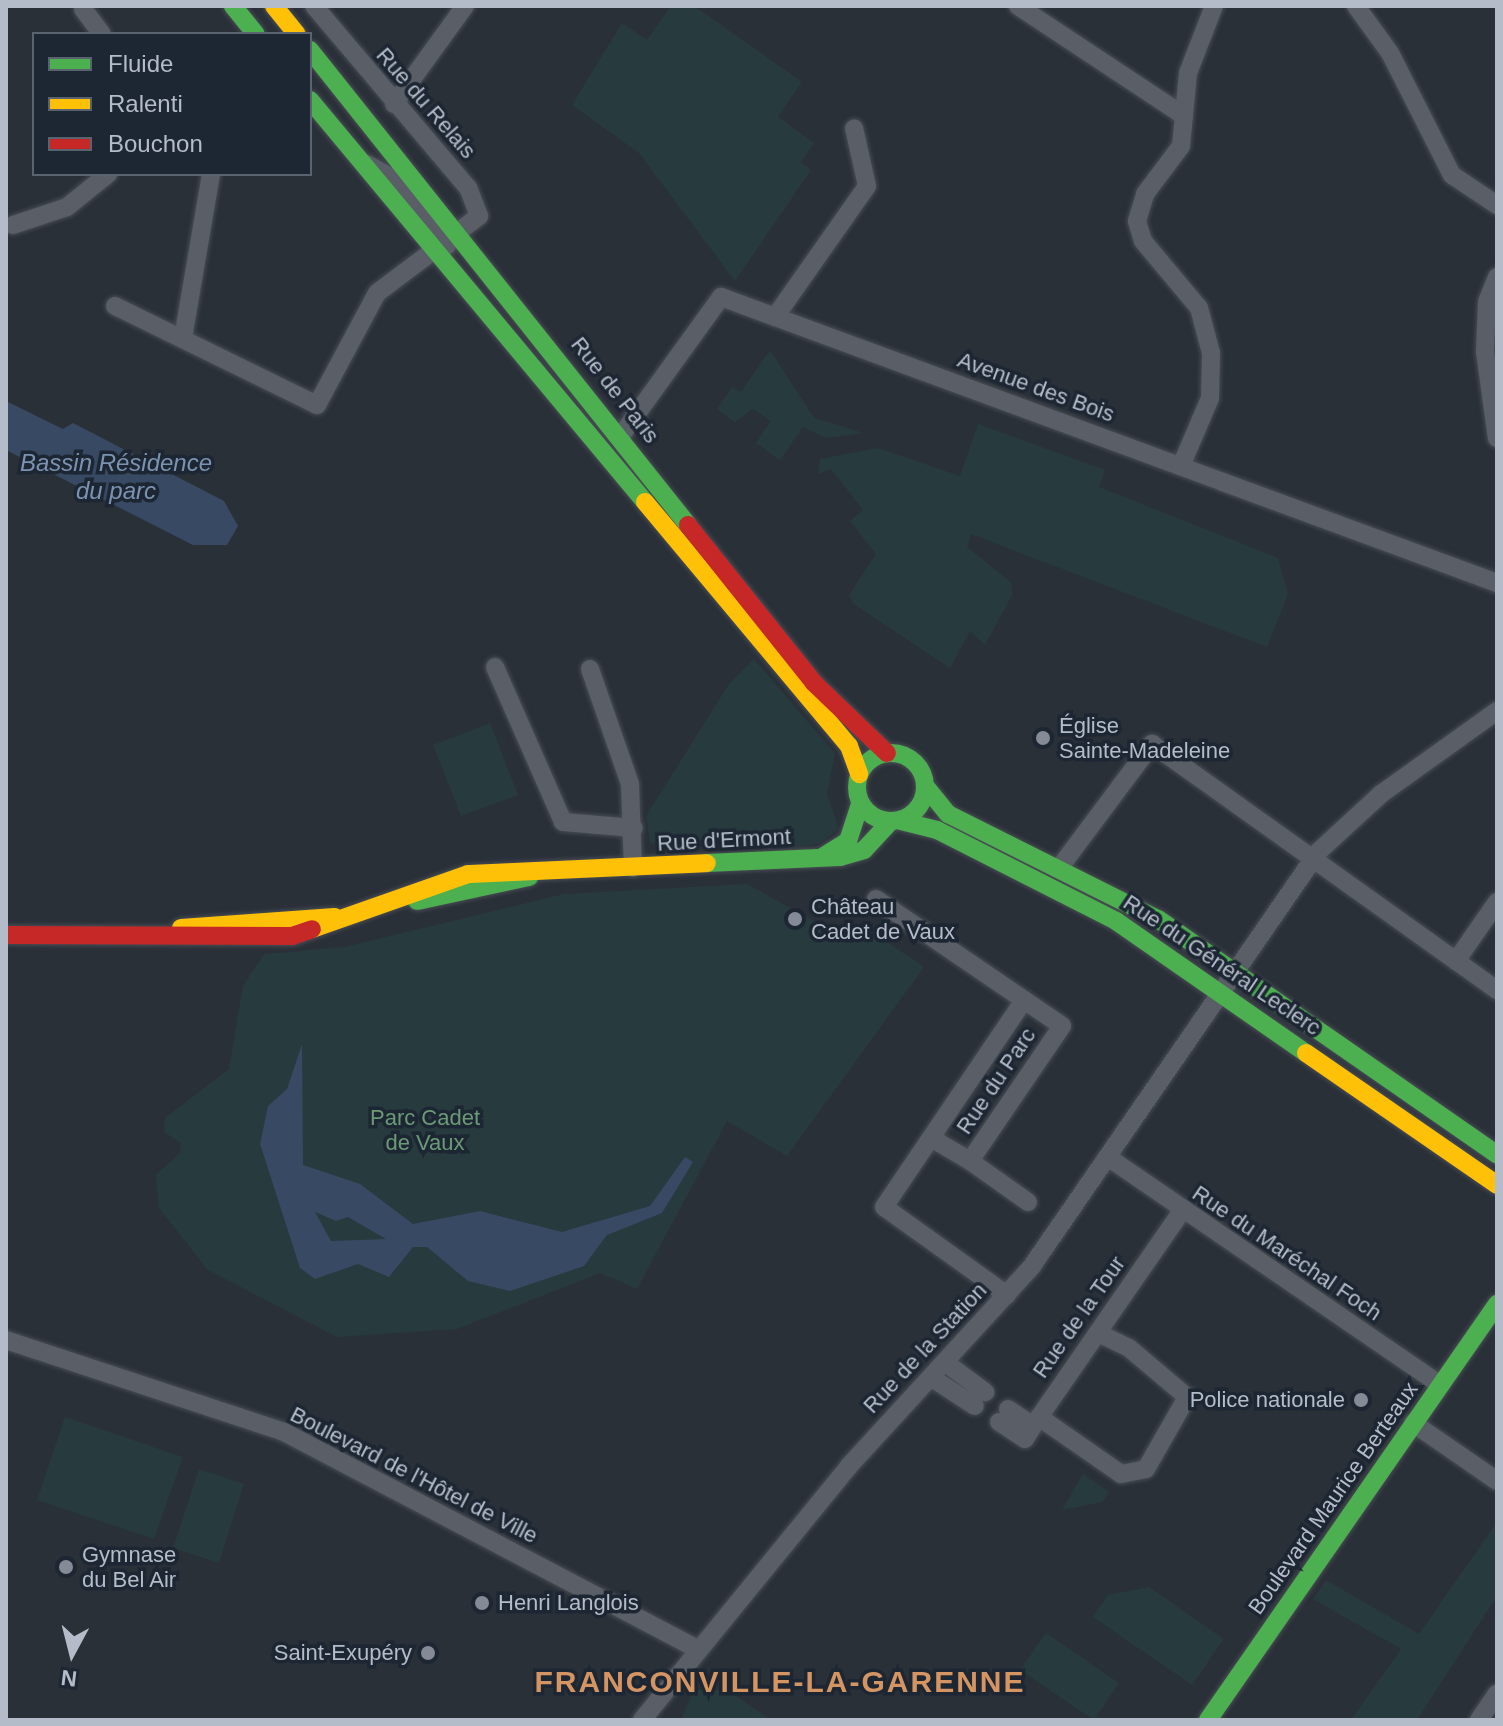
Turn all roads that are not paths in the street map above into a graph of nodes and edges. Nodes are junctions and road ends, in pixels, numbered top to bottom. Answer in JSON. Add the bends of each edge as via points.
{"nodes":[{"id":1,"x":233,"y":6,"type":"edge"},
{"id":2,"x":274,"y":6,"type":"edge"},
{"id":3,"x":314,"y":6,"type":"edge"},
{"id":4,"x":465,"y":6,"type":"edge"},
{"id":5,"x":1018,"y":6,"type":"edge"},
{"id":6,"x":1214,"y":6,"type":"edge"},
{"id":7,"x":1356,"y":6,"type":"edge"},
{"id":8,"x":83,"y":9,"type":"dead end"},
{"id":9,"x":100,"y":32,"type":"edge"},
{"id":10,"x":254,"y":32,"type":"edge"},
{"id":11,"x":295,"y":32,"type":"edge"},
{"id":12,"x":312,"y":53,"type":"edge"},
{"id":13,"x":312,"y":102,"type":"edge"},
{"id":14,"x":394,"y":104,"type":"junction"},
{"id":15,"x":1184,"y":116,"type":"junction"},
{"id":16,"x":854,"y":128,"type":"dead end"},
{"id":17,"x":106,"y":176,"type":"edge"},
{"id":18,"x":211,"y":176,"type":"edge"},
{"id":19,"x":1497,"y":205,"type":"edge"},
{"id":20,"x":13,"y":225,"type":"dead end"},
{"id":21,"x":448,"y":243,"type":"junction"},
{"id":22,"x":1497,"y":277,"type":"edge"},
{"id":23,"x":115,"y":306,"type":"dead end"},
{"id":24,"x":775,"y":317,"type":"junction"},
{"id":25,"x":183,"y":338,"type":"junction"},
{"id":26,"x":620,"y":437,"type":"junction"},
{"id":27,"x":1497,"y":438,"type":"edge"},
{"id":28,"x":1181,"y":466,"type":"junction"},
{"id":29,"x":1497,"y":583,"type":"edge"},
{"id":30,"x":495,"y":667,"type":"dead end"},
{"id":31,"x":590,"y":669,"type":"dead end"},
{"id":32,"x":1497,"y":711,"type":"edge"},
{"id":33,"x":887,"y":753,"type":"junction"},
{"id":34,"x":859,"y":774,"type":"junction"},
{"id":35,"x":926,"y":787,"type":"junction"},
{"id":36,"x":860,"y":804,"type":"junction"},
{"id":37,"x":896,"y":821,"type":"junction"},
{"id":38,"x":634,"y":828,"type":"junction"},
{"id":39,"x":816,"y":859,"type":"junction"},
{"id":40,"x":1312,"y":861,"type":"junction"},
{"id":41,"x":1060,"y":867,"type":"junction"},
{"id":42,"x":633,"y":868,"type":"junction"},
{"id":43,"x":876,"y":899,"type":"dead end"},
{"id":44,"x":1497,"y":902,"type":"edge"},
{"id":45,"x":6,"y":935,"type":"edge"},
{"id":46,"x":1456,"y":961,"type":"junction"},
{"id":47,"x":1234,"y":971,"type":"junction"},
{"id":48,"x":1497,"y":990,"type":"edge"},
{"id":49,"x":1224,"y":994,"type":"junction"},
{"id":50,"x":1024,"y":1000,"type":"junction"},
{"id":51,"x":931,"y":1138,"type":"junction"},
{"id":52,"x":1497,"y":1155,"type":"edge"},
{"id":53,"x":1109,"y":1158,"type":"junction"},
{"id":54,"x":970,"y":1161,"type":"junction"},
{"id":55,"x":1497,"y":1185,"type":"edge"},
{"id":56,"x":1028,"y":1202,"type":"dead end"},
{"id":57,"x":1182,"y":1211,"type":"junction"},
{"id":58,"x":1007,"y":1295,"type":"junction"},
{"id":59,"x":1497,"y":1304,"type":"edge"},
{"id":60,"x":1098,"y":1333,"type":"junction"},
{"id":61,"x":6,"y":1340,"type":"edge"},
{"id":62,"x":946,"y":1363,"type":"junction"},
{"id":63,"x":932,"y":1378,"type":"junction"},
{"id":64,"x":1440,"y":1385,"type":"junction"},
{"id":65,"x":1004,"y":1415,"type":"dead end"},
{"id":66,"x":1036,"y":1422,"type":"junction"},
{"id":67,"x":1413,"y":1423,"type":"junction"},
{"id":68,"x":1497,"y":1481,"type":"edge"},
{"id":69,"x":698,"y":1649,"type":"junction"},
{"id":70,"x":1497,"y":1693,"type":"edge"},
{"id":71,"x":642,"y":1720,"type":"edge"},
{"id":72,"x":1208,"y":1720,"type":"edge"},
{"id":73,"x":1479,"y":1720,"type":"edge"}],
"edges":[{"from":1,"to":10,"type":"main road"},
{"from":2,"to":11,"type":"main road"},
{"from":3,"to":14,"type":"street","name":"Rue du Relais"},
{"from":4,"to":14,"type":"street"},
{"from":5,"to":15,"type":"street"},
{"from":6,"to":15,"type":"street","via":[[1188,73]]},
{"from":7,"to":19,"type":"street","via":[[1390,53],[1452,175]]},
{"from":8,"to":9,"type":"street"},
{"from":12,"to":21,"type":"main road","name":"Rue de Paris"},
{"from":13,"to":21,"type":"main road","name":"Rue de Paris","via":[[358,158]]},
{"from":14,"to":21,"type":"street","name":"Rue du Relais","via":[[475,198],[479,216]]},
{"from":15,"to":28,"type":"street","via":[[1181,146],[1145,194],[1137,221],[1143,241],[1199,308],[1211,353],[1210,398]]},
{"from":16,"to":24,"type":"street","via":[[867,186]]},
{"from":17,"to":20,"type":"street","via":[[67,207]]},
{"from":18,"to":25,"type":"street"},
{"from":21,"to":25,"type":"street","via":[[377,293],[317,405]]},
{"from":21,"to":26,"type":"main road","name":"Rue de Paris","via":[[557,355]]},
{"from":21,"to":34,"type":"main road","name":"Rue de Paris","via":[[849,746]]},
{"from":22,"to":27,"type":"street","via":[[1487,302],[1485,352]]},
{"from":23,"to":25,"type":"street"},
{"from":24,"to":26,"type":"street","name":"Avenue des Bois","via":[[721,297]]},
{"from":24,"to":28,"type":"street","name":"Avenue des Bois"},
{"from":26,"to":33,"type":"main road","name":"Rue de Paris","via":[[828,700]]},
{"from":28,"to":29,"type":"street","name":"Avenue des Bois"},
{"from":30,"to":38,"type":"street","via":[[563,822]]},
{"from":31,"to":38,"type":"street","via":[[630,784]]},
{"from":32,"to":40,"type":"street","name":"Rue de la Station","via":[[1381,794]]},
{"from":33,"to":34,"type":"main road"},
{"from":33,"to":35,"type":"main road","via":[[912,760]]},
{"from":34,"to":36,"type":"main road"},
{"from":35,"to":37,"type":"main road","via":[[919,808]]},
{"from":35,"to":41,"type":"main road","name":"Rue du Général Leclerc","via":[[948,814]]},
{"from":36,"to":37,"type":"main road"},
{"from":36,"to":39,"type":"main road","via":[[848,841]]},
{"from":37,"to":39,"type":"main road","name":"Rue d'Ermont","via":[[864,850]]},
{"from":37,"to":49,"type":"main road","name":"Rue du Général Leclerc","via":[[937,830],[1075,898]]},
{"from":38,"to":42,"type":"street"},
{"from":39,"to":42,"type":"main road","name":"Rue d'Ermont"},
{"from":40,"to":41,"type":"street","via":[[1152,744]]},
{"from":40,"to":46,"type":"street"},
{"from":40,"to":47,"type":"street","name":"Rue de la Station"},
{"from":41,"to":47,"type":"main road","name":"Rue du Général Leclerc","via":[[1158,919]]},
{"from":42,"to":45,"type":"main road","name":"Rue d'Ermont","via":[[468,874],[404,902],[350,917],[223,921],[163,933]]},
{"from":43,"to":50,"type":"street","name":"Rue du Parc"},
{"from":44,"to":46,"type":"street"},
{"from":46,"to":48,"type":"street"},
{"from":47,"to":49,"type":"street","name":"Rue de la Station"},
{"from":47,"to":52,"type":"main road","name":"Rue du Général Leclerc"},
{"from":49,"to":53,"type":"street","name":"Rue de la Station"},
{"from":49,"to":55,"type":"main road","name":"Rue du Général Leclerc"},
{"from":50,"to":51,"type":"street","name":"Rue du Parc"},
{"from":50,"to":54,"type":"street","name":"Rue du Parc","via":[[1062,1026]]},
{"from":51,"to":54,"type":"street","name":"Rue du Parc"},
{"from":51,"to":58,"type":"street","name":"Rue du Parc","via":[[884,1207]]},
{"from":53,"to":57,"type":"street","name":"Rue du Maréchal Foch"},
{"from":53,"to":58,"type":"street","name":"Rue de la Station"},
{"from":54,"to":56,"type":"street","name":"Rue du Parc"},
{"from":57,"to":60,"type":"street","name":"Rue de la Tour"},
{"from":57,"to":64,"type":"street","name":"Rue du Maréchal Foch"},
{"from":58,"to":62,"type":"street","name":"Rue de la Station"},
{"from":59,"to":64,"type":"main road","name":"Boulevard Maurice Berteaux"},
{"from":60,"to":66,"type":"street","name":"Rue de la Tour"},
{"from":60,"to":66,"type":"street","via":[[1151,1364],[1187,1397],[1146,1469],[1121,1474]]},
{"from":61,"to":69,"type":"street","name":"Boulevard de l'Hôtel de Ville","via":[[297,1439]]},
{"from":62,"to":63,"type":"street","name":"Rue de la Station"},
{"from":62,"to":63,"type":"street","via":[[980,1399]]},
{"from":63,"to":69,"type":"street","name":"Rue de la Station","via":[[849,1466]]},
{"from":64,"to":67,"type":"main road","name":"Boulevard Maurice Berteaux"},
{"from":65,"to":66,"type":"street"},
{"from":67,"to":68,"type":"street"},
{"from":67,"to":72,"type":"main road","name":"Boulevard Maurice Berteaux"},
{"from":69,"to":71,"type":"street","name":"Rue de la Station"},
{"from":70,"to":73,"type":"street"}]}
